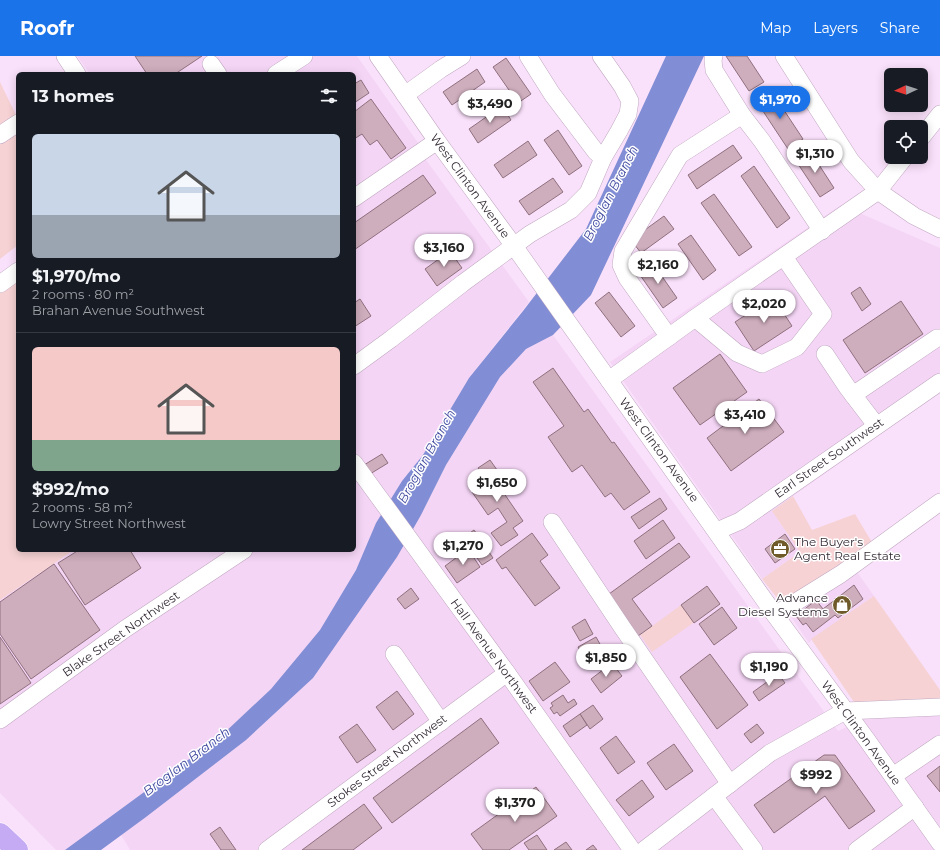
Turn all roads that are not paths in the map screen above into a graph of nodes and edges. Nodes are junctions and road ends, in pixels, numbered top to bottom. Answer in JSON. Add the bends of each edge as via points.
{"nodes":[{"id":1,"x":65,"y":56,"type":"edge"},
{"id":2,"x":304,"y":56,"type":"edge"},
{"id":3,"x":378,"y":56,"type":"edge"},
{"id":4,"x":462,"y":56,"type":"edge"},
{"id":5,"x":528,"y":56,"type":"edge"},
{"id":6,"x":601,"y":56,"type":"edge"},
{"id":7,"x":714,"y":56,"type":"edge"},
{"id":8,"x":784,"y":56,"type":"edge"},
{"id":9,"x":76,"y":72,"type":"edge"},
{"id":10,"x":279,"y":72,"type":"edge"},
{"id":11,"x":405,"y":95,"type":"junction"},
{"id":12,"x":940,"y":114,"type":"edge"},
{"id":13,"x":742,"y":115,"type":"junction"},
{"id":14,"x":16,"y":124,"type":"edge"},
{"id":15,"x":928,"y":129,"type":"edge"},
{"id":16,"x":0,"y":135,"type":"edge"},
{"id":17,"x":437,"y":141,"type":"junction"},
{"id":18,"x":603,"y":158,"type":"junction"},
{"id":19,"x":899,"y":164,"type":"edge"},
{"id":20,"x":878,"y":191,"type":"junction"},
{"id":21,"x":356,"y":197,"type":"edge"},
{"id":22,"x":940,"y":229,"type":"edge"},
{"id":23,"x":822,"y":231,"type":"junction"},
{"id":24,"x":514,"y":246,"type":"junction"},
{"id":25,"x":784,"y":257,"type":"junction"},
{"id":26,"x":16,"y":272,"type":"edge"},
{"id":27,"x":0,"y":284,"type":"edge"},
{"id":28,"x":695,"y":318,"type":"junction"},
{"id":29,"x":669,"y":337,"type":"junction"},
{"id":30,"x":940,"y":338,"type":"edge"},
{"id":31,"x":825,"y":354,"type":"dead end"},
{"id":32,"x":356,"y":365,"type":"edge"},
{"id":33,"x":609,"y":380,"type":"junction"},
{"id":34,"x":940,"y":382,"type":"edge"},
{"id":35,"x":853,"y":395,"type":"junction"},
{"id":36,"x":876,"y":425,"type":"junction"},
{"id":37,"x":356,"y":471,"type":"edge"},
{"id":38,"x":938,"y":508,"type":"edge"},
{"id":39,"x":552,"y":522,"type":"dead end"},
{"id":40,"x":717,"y":531,"type":"junction"},
{"id":41,"x":241,"y":552,"type":"edge"},
{"id":42,"x":775,"y":615,"type":"junction"},
{"id":43,"x":394,"y":654,"type":"dead end"},
{"id":44,"x":507,"y":672,"type":"junction"},
{"id":45,"x":940,"y":707,"type":"edge"},
{"id":46,"x":845,"y":711,"type":"junction"},
{"id":47,"x":0,"y":720,"type":"edge"},
{"id":48,"x":441,"y":722,"type":"junction"},
{"id":49,"x":940,"y":744,"type":"edge"},
{"id":50,"x":893,"y":776,"type":"junction"},
{"id":51,"x":730,"y":784,"type":"junction"},
{"id":52,"x":714,"y":796,"type":"junction"},
{"id":53,"x":915,"y":807,"type":"junction"},
{"id":54,"x":0,"y":834,"type":"edge"},
{"id":55,"x":940,"y":842,"type":"edge"},
{"id":56,"x":17,"y":850,"type":"edge"},
{"id":57,"x":268,"y":850,"type":"edge"},
{"id":58,"x":632,"y":850,"type":"edge"},
{"id":59,"x":644,"y":850,"type":"edge"},
{"id":60,"x":754,"y":850,"type":"edge"},
{"id":61,"x":857,"y":850,"type":"edge"}],
"edges":[{"from":1,"to":9,"type":"street"},
{"from":2,"to":10,"type":"street"},
{"from":3,"to":11,"type":"street","name":"West Clinton Avenue"},
{"from":4,"to":11,"type":"street"},
{"from":5,"to":18,"type":"street","via":[[552,94]]},
{"from":6,"to":18,"type":"street","via":[[630,101],[628,114],[620,131]]},
{"from":7,"to":13,"type":"street","via":[[714,70]]},
{"from":8,"to":20,"type":"street","via":[[851,161]]},
{"from":11,"to":17,"type":"street","name":"West Clinton Avenue"},
{"from":12,"to":15,"type":"street"},
{"from":13,"to":23,"type":"street"},
{"from":13,"to":29,"type":"street","via":[[680,155],[622,251],[621,266],[627,278]]},
{"from":14,"to":16,"type":"street"},
{"from":17,"to":21,"type":"street"},
{"from":17,"to":24,"type":"street","name":"West Clinton Avenue"},
{"from":18,"to":24,"type":"street","via":[[588,194],[571,210]]},
{"from":19,"to":20,"type":"street"},
{"from":20,"to":22,"type":"street","via":[[914,216]]},
{"from":20,"to":23,"type":"street"},
{"from":23,"to":25,"type":"street"},
{"from":24,"to":32,"type":"street"},
{"from":24,"to":33,"type":"street","name":"West Clinton Avenue"},
{"from":25,"to":28,"type":"street"},
{"from":25,"to":28,"type":"street","via":[[823,314],[797,347],[762,364],[736,353]]},
{"from":26,"to":27,"type":"street"},
{"from":28,"to":29,"type":"street"},
{"from":29,"to":33,"type":"street"},
{"from":30,"to":35,"type":"street","via":[[936,338]]},
{"from":31,"to":35,"type":"street"},
{"from":33,"to":40,"type":"street","name":"West Clinton Avenue"},
{"from":34,"to":36,"type":"street","name":"Earl Street Southwest"},
{"from":35,"to":36,"type":"street"},
{"from":36,"to":40,"type":"street","name":"Earl Street Southwest","via":[[740,520]]},
{"from":37,"to":44,"type":"street","name":"Hall Avenue Northwest"},
{"from":38,"to":42,"type":"street"},
{"from":39,"to":51,"type":"street"},
{"from":40,"to":42,"type":"street","name":"West Clinton Avenue"},
{"from":41,"to":47,"type":"street","name":"Blake Street Northwest","via":[[125,629]]},
{"from":42,"to":46,"type":"street","name":"West Clinton Avenue"},
{"from":43,"to":48,"type":"street"},
{"from":44,"to":48,"type":"street","name":"Stokes Street Northwest"},
{"from":44,"to":58,"type":"street","name":"Hall Avenue Northwest"},
{"from":45,"to":46,"type":"street"},
{"from":46,"to":50,"type":"street","name":"West Clinton Avenue"},
{"from":46,"to":51,"type":"street","via":[[770,753]]},
{"from":48,"to":57,"type":"street","name":"Stokes Street Northwest"},
{"from":49,"to":50,"type":"street"},
{"from":50,"to":53,"type":"street","name":"West Clinton Avenue"},
{"from":51,"to":52,"type":"street"},
{"from":52,"to":59,"type":"street"},
{"from":52,"to":60,"type":"street"},
{"from":53,"to":55,"type":"street","name":"West Clinton Avenue"},
{"from":53,"to":61,"type":"street"},
{"from":54,"to":56,"type":"highway"}]}
